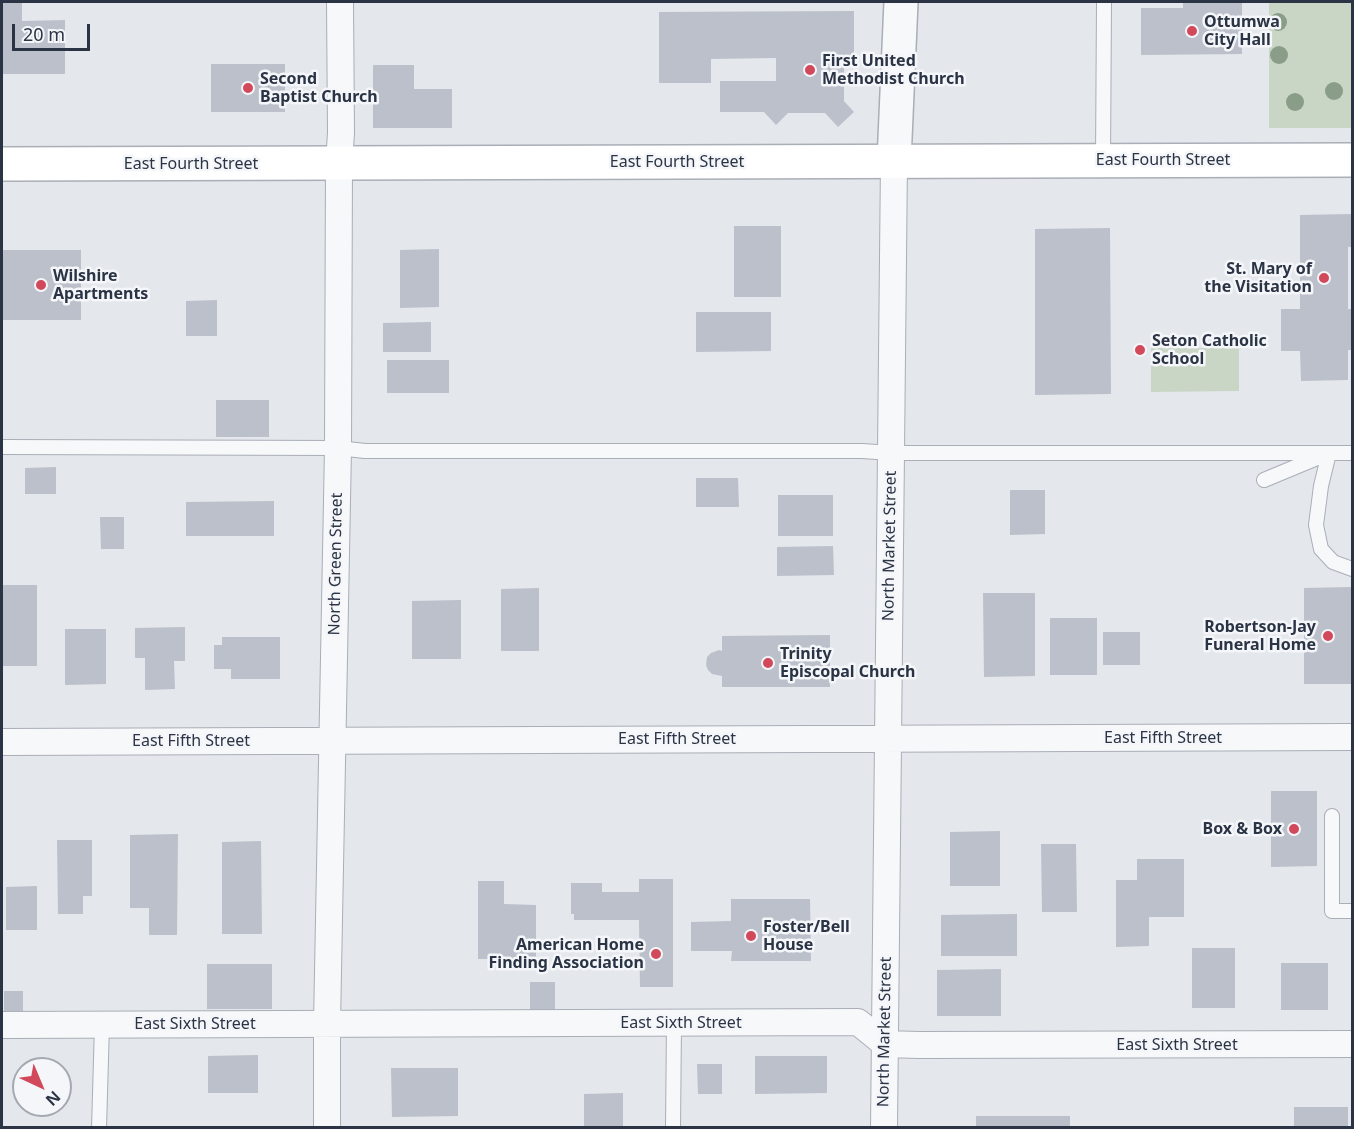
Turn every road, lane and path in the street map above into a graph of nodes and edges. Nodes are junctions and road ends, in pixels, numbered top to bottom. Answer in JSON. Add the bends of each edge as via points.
{"nodes":[{"id":1,"x":340,"y":2,"type":"edge"},
{"id":2,"x":901,"y":2,"type":"edge"},
{"id":3,"x":1104,"y":2,"type":"edge"},
{"id":4,"x":1103,"y":160,"type":"junction"},
{"id":5,"x":1353,"y":160,"type":"edge"},
{"id":6,"x":894,"y":161,"type":"junction"},
{"id":7,"x":339,"y":163,"type":"junction"},
{"id":8,"x":2,"y":164,"type":"edge"},
{"id":9,"x":2,"y":447,"type":"edge"},
{"id":10,"x":338,"y":448,"type":"junction"},
{"id":11,"x":891,"y":453,"type":"junction"},
{"id":12,"x":1329,"y":453,"type":"junction"},
{"id":13,"x":1353,"y":453,"type":"edge"},
{"id":14,"x":1264,"y":480,"type":"dead end"},
{"id":15,"x":1353,"y":569,"type":"edge"},
{"id":16,"x":1353,"y":737,"type":"edge"},
{"id":17,"x":888,"y":738,"type":"junction"},
{"id":18,"x":333,"y":740,"type":"junction"},
{"id":19,"x":2,"y":742,"type":"edge"},
{"id":20,"x":1332,"y":816,"type":"dead end"},
{"id":21,"x":1353,"y":911,"type":"edge"},
{"id":22,"x":674,"y":1023,"type":"junction"},
{"id":23,"x":327,"y":1024,"type":"junction"},
{"id":24,"x":2,"y":1025,"type":"edge"},
{"id":25,"x":102,"y":1025,"type":"junction"},
{"id":26,"x":885,"y":1044,"type":"junction"},
{"id":27,"x":1353,"y":1044,"type":"edge"},
{"id":28,"x":99,"y":1128,"type":"edge"},
{"id":29,"x":327,"y":1128,"type":"edge"},
{"id":30,"x":673,"y":1128,"type":"edge"},
{"id":31,"x":884,"y":1128,"type":"edge"}],
"edges":[{"from":1,"to":7,"type":"street","name":"North Green Street"},
{"from":2,"to":6,"type":"street","name":"North Market Street"},
{"from":3,"to":4,"type":"lane"},
{"from":4,"to":5,"type":"main road","name":"East Fourth Street"},
{"from":4,"to":6,"type":"main road","name":"East Fourth Street"},
{"from":6,"to":7,"type":"main road","name":"East Fourth Street"},
{"from":6,"to":11,"type":"street","name":"North Market Street"},
{"from":7,"to":8,"type":"main road","name":"East Fourth Street"},
{"from":7,"to":10,"type":"street","name":"North Green Street"},
{"from":9,"to":10,"type":"lane"},
{"from":10,"to":11,"type":"lane"},
{"from":10,"to":18,"type":"street","name":"North Green Street"},
{"from":11,"to":12,"type":"lane"},
{"from":11,"to":17,"type":"street","name":"North Market Street"},
{"from":12,"to":13,"type":"lane"},
{"from":12,"to":14,"type":"lane"},
{"from":12,"to":15,"type":"lane","via":[[1316,525],[1321,549],[1333,562]]},
{"from":16,"to":17,"type":"street","name":"East Fifth Street"},
{"from":17,"to":18,"type":"street","name":"East Fifth Street"},
{"from":17,"to":26,"type":"street","name":"North Market Street"},
{"from":18,"to":19,"type":"street","name":"East Fifth Street"},
{"from":18,"to":23,"type":"street","name":"North Green Street"},
{"from":20,"to":21,"type":"lane","via":[[1332,911]]},
{"from":22,"to":23,"type":"street","name":"East Sixth Street"},
{"from":22,"to":26,"type":"street","name":"East Sixth Street","via":[[858,1022]]},
{"from":22,"to":30,"type":"lane"},
{"from":23,"to":25,"type":"street","name":"East Sixth Street"},
{"from":23,"to":29,"type":"street","name":"North Green Street"},
{"from":24,"to":25,"type":"street","name":"East Sixth Street"},
{"from":25,"to":28,"type":"lane"},
{"from":26,"to":27,"type":"street","name":"East Sixth Street"},
{"from":26,"to":31,"type":"street","name":"North Market Street"}]}
